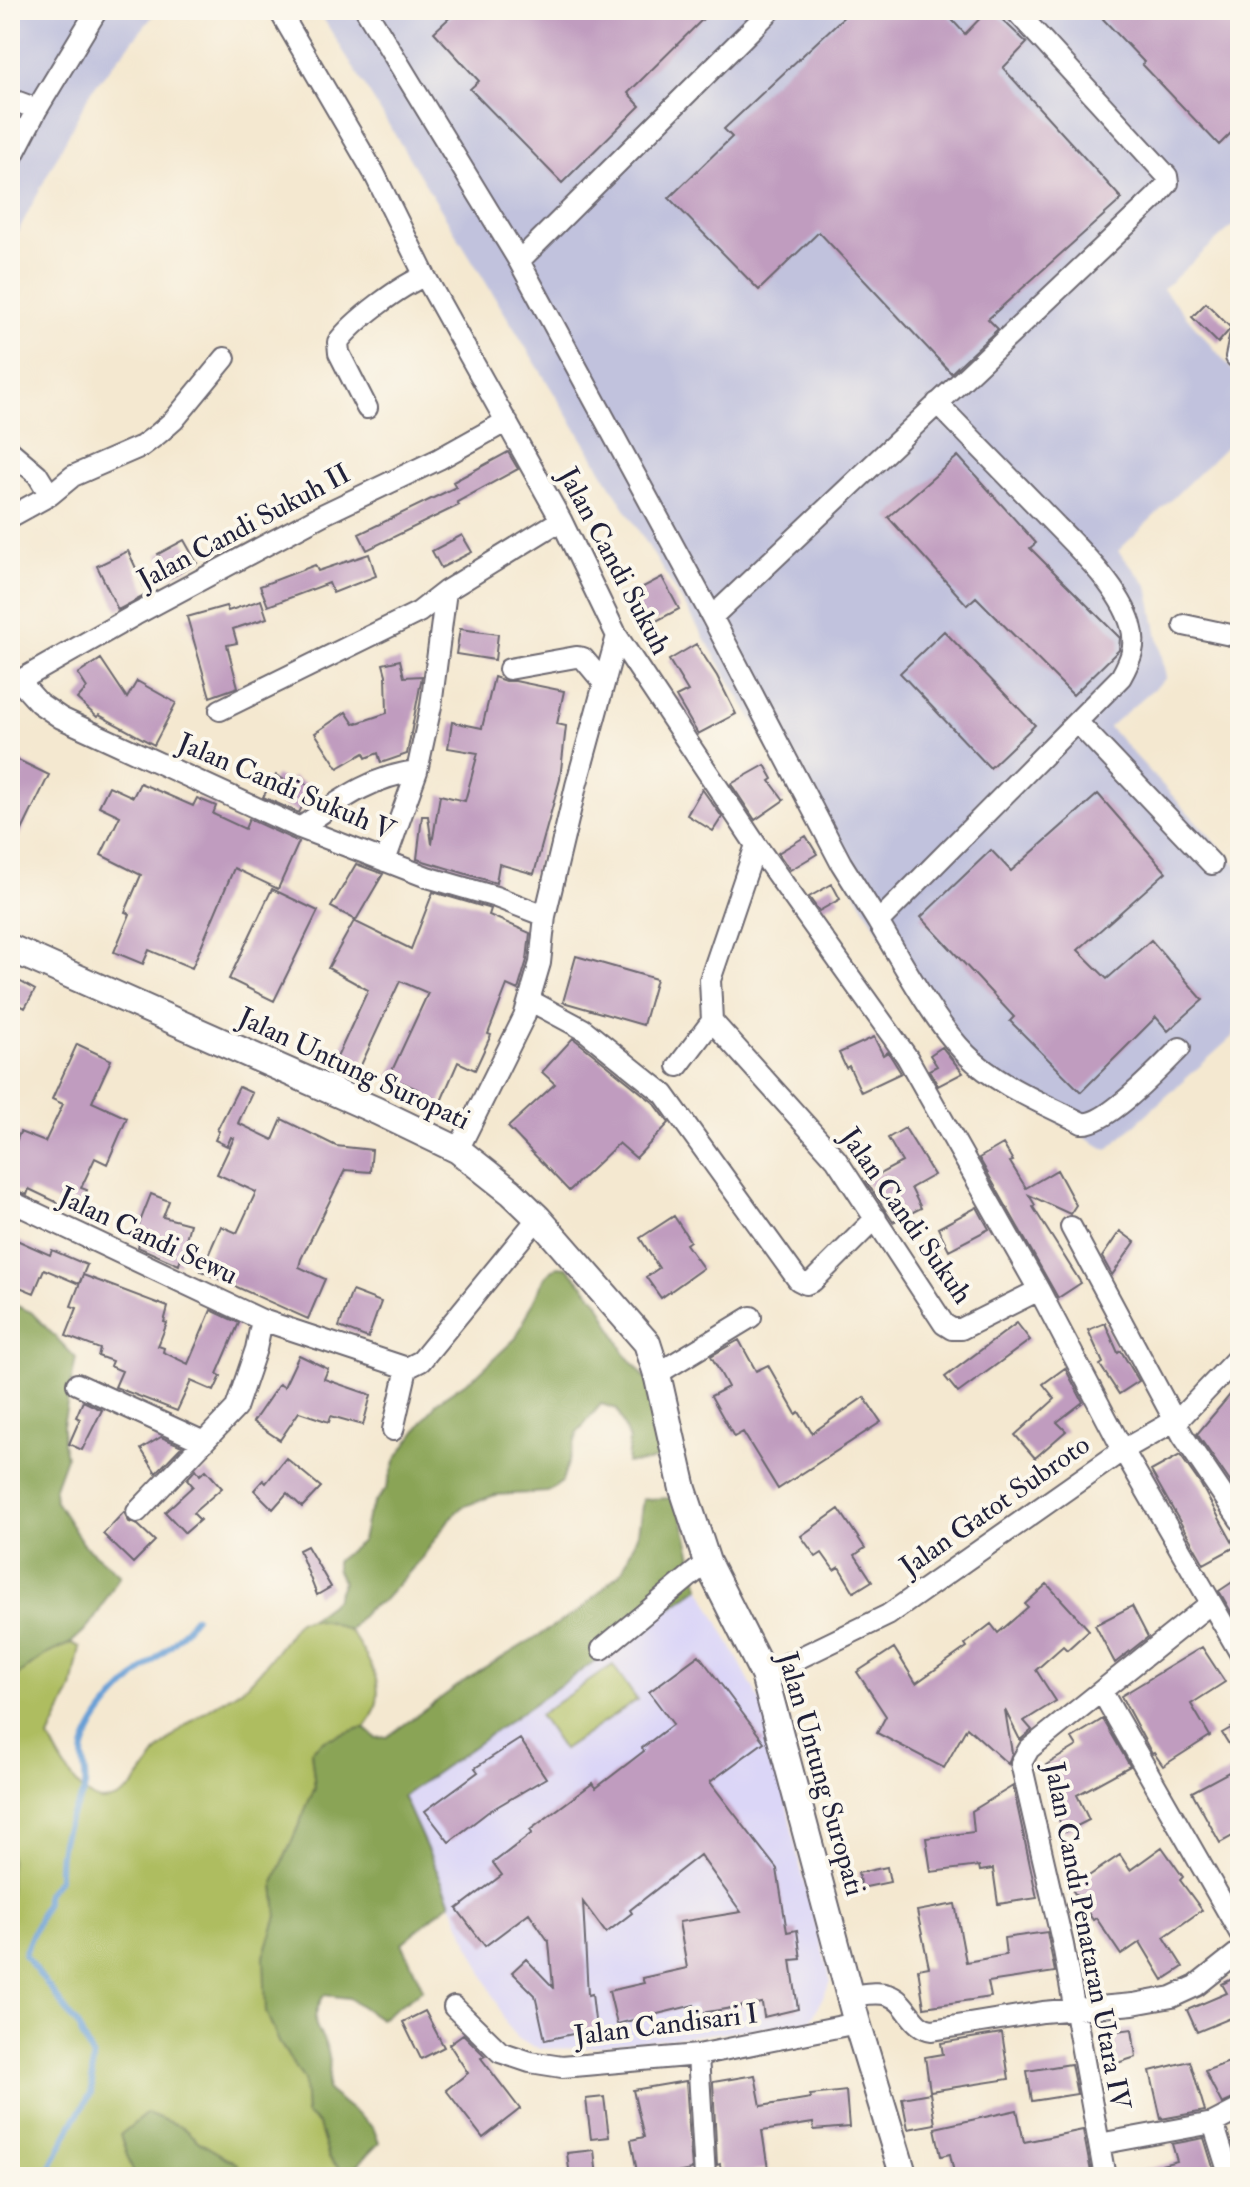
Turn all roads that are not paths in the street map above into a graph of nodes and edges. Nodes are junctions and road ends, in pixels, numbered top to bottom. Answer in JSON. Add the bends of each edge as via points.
{"nodes":[{"id":1,"x":97,"y":10,"type":"edge"},
{"id":2,"x":279,"y":10,"type":"edge"},
{"id":3,"x":366,"y":10,"type":"edge"},
{"id":4,"x":771,"y":10,"type":"edge"},
{"id":5,"x":1015,"y":10,"type":"edge"},
{"id":6,"x":10,"y":99,"type":"edge"},
{"id":7,"x":37,"y":109,"type":"junction"},
{"id":8,"x":10,"y":161,"type":"edge"},
{"id":9,"x":519,"y":261,"type":"junction"},
{"id":10,"x":425,"y":276,"type":"junction"},
{"id":11,"x":225,"y":358,"type":"dead end"},
{"id":12,"x":937,"y":403,"type":"junction"},
{"id":13,"x":367,"y":408,"type":"dead end"},
{"id":14,"x":507,"y":421,"type":"junction"},
{"id":15,"x":10,"y":451,"type":"edge"},
{"id":16,"x":50,"y":495,"type":"junction"},
{"id":17,"x":10,"y":517,"type":"edge"},
{"id":18,"x":561,"y":520,"type":"junction"},
{"id":19,"x":446,"y":591,"type":"junction"},
{"id":20,"x":712,"y":617,"type":"junction"},
{"id":21,"x":1184,"y":625,"type":"dead end"},
{"id":22,"x":617,"y":636,"type":"junction"},
{"id":23,"x":1240,"y":637,"type":"edge"},
{"id":24,"x":509,"y":669,"type":"dead end"},
{"id":25,"x":603,"y":682,"type":"junction"},
{"id":26,"x":15,"y":684,"type":"edge"},
{"id":27,"x":220,"y":710,"type":"dead end"},
{"id":28,"x":1077,"y":722,"type":"junction"},
{"id":29,"x":417,"y":771,"type":"junction"},
{"id":30,"x":300,"y":828,"type":"junction"},
{"id":31,"x":756,"y":845,"type":"junction"},
{"id":32,"x":385,"y":861,"type":"junction"},
{"id":33,"x":1212,"y":864,"type":"dead end"},
{"id":34,"x":545,"y":916,"type":"junction"},
{"id":35,"x":878,"y":922,"type":"junction"},
{"id":36,"x":10,"y":948,"type":"edge"},
{"id":37,"x":529,"y":1000,"type":"junction"},
{"id":38,"x":712,"y":1021,"type":"junction"},
{"id":39,"x":1180,"y":1048,"type":"dead end"},
{"id":40,"x":678,"y":1066,"type":"dead end"},
{"id":41,"x":458,"y":1150,"type":"junction"},
{"id":42,"x":10,"y":1201,"type":"edge"},
{"id":43,"x":538,"y":1218,"type":"junction"},
{"id":44,"x":876,"y":1218,"type":"junction"},
{"id":45,"x":1071,"y":1227,"type":"dead end"},
{"id":46,"x":1039,"y":1290,"type":"junction"},
{"id":47,"x":751,"y":1317,"type":"dead end"},
{"id":48,"x":262,"y":1320,"type":"junction"},
{"id":49,"x":1240,"y":1355,"type":"edge"},
{"id":50,"x":407,"y":1368,"type":"junction"},
{"id":51,"x":657,"y":1374,"type":"junction"},
{"id":52,"x":77,"y":1384,"type":"dead end"},
{"id":53,"x":1175,"y":1419,"type":"junction"},
{"id":54,"x":393,"y":1430,"type":"dead end"},
{"id":55,"x":204,"y":1442,"type":"junction"},
{"id":56,"x":1123,"y":1450,"type":"junction"},
{"id":57,"x":137,"y":1512,"type":"dead end"},
{"id":58,"x":1240,"y":1520,"type":"edge"},
{"id":59,"x":707,"y":1562,"type":"junction"},
{"id":60,"x":1211,"y":1603,"type":"junction"},
{"id":61,"x":602,"y":1649,"type":"dead end"},
{"id":62,"x":1240,"y":1653,"type":"edge"},
{"id":63,"x":764,"y":1675,"type":"junction"},
{"id":64,"x":1102,"y":1692,"type":"junction"},
{"id":65,"x":1240,"y":1933,"type":"edge"},
{"id":66,"x":1240,"y":1951,"type":"edge"},
{"id":67,"x":850,"y":1996,"type":"junction"},
{"id":68,"x":454,"y":2007,"type":"dead end"},
{"id":69,"x":1073,"y":2008,"type":"junction"},
{"id":70,"x":857,"y":2023,"type":"junction"},
{"id":71,"x":698,"y":2055,"type":"junction"},
{"id":72,"x":1240,"y":2109,"type":"edge"},
{"id":73,"x":1213,"y":2123,"type":"junction"},
{"id":74,"x":1099,"y":2144,"type":"junction"},
{"id":75,"x":705,"y":2177,"type":"edge"},
{"id":76,"x":904,"y":2177,"type":"edge"},
{"id":77,"x":1105,"y":2177,"type":"edge"},
{"id":78,"x":1230,"y":2177,"type":"edge"}],
"edges":[{"from":1,"to":7,"type":"street"},
{"from":2,"to":10,"type":"street","name":"Jalan Candi Sukuh","via":[[374,173]]},
{"from":3,"to":9,"type":"street"},
{"from":4,"to":9,"type":"street"},
{"from":5,"to":12,"type":"street","via":[[1168,183]]},
{"from":6,"to":7,"type":"street"},
{"from":7,"to":8,"type":"street"},
{"from":9,"to":20,"type":"street"},
{"from":10,"to":13,"type":"street","via":[[397,289],[338,342]]},
{"from":10,"to":14,"type":"street","name":"Jalan Candi Sukuh"},
{"from":11,"to":16,"type":"street","via":[[158,434],[131,452],[73,476]]},
{"from":12,"to":20,"type":"street"},
{"from":12,"to":28,"type":"street","via":[[1083,554],[1131,623],[1131,659],[1121,677]]},
{"from":14,"to":18,"type":"street","name":"Jalan Candi Sukuh"},
{"from":14,"to":26,"type":"street","name":"Jalan Candi Sukuh II","via":[[202,579]]},
{"from":15,"to":16,"type":"street","via":[[37,474]]},
{"from":16,"to":17,"type":"street"},
{"from":18,"to":19,"type":"street"},
{"from":18,"to":22,"type":"street","name":"Jalan Candi Sukuh"},
{"from":19,"to":27,"type":"street","via":[[419,612]]},
{"from":19,"to":29,"type":"street"},
{"from":20,"to":35,"type":"street","via":[[841,863]]},
{"from":21,"to":23,"type":"street"},
{"from":22,"to":25,"type":"street"},
{"from":22,"to":31,"type":"street","name":"Jalan Candi Sukuh"},
{"from":24,"to":25,"type":"street","via":[[576,657],[583,658]]},
{"from":25,"to":34,"type":"street"},
{"from":26,"to":30,"type":"street","name":"Jalan Candi Sukuh V","via":[[61,718]]},
{"from":28,"to":33,"type":"street"},
{"from":28,"to":35,"type":"street"},
{"from":29,"to":30,"type":"street","via":[[394,773],[365,785]]},
{"from":29,"to":32,"type":"street"},
{"from":30,"to":32,"type":"street","name":"Jalan Candi Sukuh V"},
{"from":31,"to":38,"type":"street","via":[[710,980]]},
{"from":31,"to":46,"type":"street","name":"Jalan Candi Sukuh","via":[[907,1057]]},
{"from":32,"to":34,"type":"street","name":"Jalan Candi Sukuh V"},
{"from":34,"to":37,"type":"street"},
{"from":35,"to":39,"type":"street","via":[[967,1055],[1003,1083],[1082,1123],[1093,1122],[1119,1104]]},
{"from":36,"to":41,"type":"main road","name":"Jalan Untung Suropati"},
{"from":37,"to":41,"type":"street"},
{"from":37,"to":44,"type":"street","via":[[583,1029],[664,1094],[798,1280],[813,1281]]},
{"from":38,"to":40,"type":"street"},
{"from":38,"to":44,"type":"street","name":"Jalan Candi Sukuh","via":[[836,1159]]},
{"from":41,"to":43,"type":"main road","name":"Jalan Untung Suropati"},
{"from":42,"to":48,"type":"street","name":"Jalan Candi Sewu"},
{"from":43,"to":50,"type":"street","via":[[421,1361]]},
{"from":43,"to":51,"type":"main road","name":"Jalan Untung Suropati","via":[[647,1343]]},
{"from":44,"to":46,"type":"street","name":"Jalan Candi Sukuh","via":[[952,1329]]},
{"from":45,"to":53,"type":"street"},
{"from":46,"to":56,"type":"street","name":"Jalan Candi Sukuh"},
{"from":47,"to":51,"type":"street"},
{"from":48,"to":50,"type":"street","name":"Jalan Candi Sewu"},
{"from":48,"to":55,"type":"street","via":[[236,1408]]},
{"from":49,"to":53,"type":"street","name":"Jalan Gatot Subroto"},
{"from":50,"to":54,"type":"street"},
{"from":51,"to":59,"type":"main road","name":"Jalan Untung Suropati","via":[[683,1489]]},
{"from":52,"to":55,"type":"street"},
{"from":53,"to":56,"type":"street","name":"Jalan Gatot Subroto"},
{"from":53,"to":58,"type":"street"},
{"from":55,"to":57,"type":"street"},
{"from":56,"to":60,"type":"street","name":"Jalan Candi Sukuh"},
{"from":56,"to":63,"type":"street","name":"Jalan Gatot Subroto","via":[[888,1615]]},
{"from":59,"to":61,"type":"street"},
{"from":59,"to":63,"type":"main road","name":"Jalan Untung Suropati"},
{"from":60,"to":62,"type":"street","name":"Jalan Candi Sukuh"},
{"from":60,"to":64,"type":"street","name":"Jalan Candi Penataran Utara IV"},
{"from":63,"to":67,"type":"main road","name":"Jalan Untung Suropati"},
{"from":64,"to":65,"type":"street"},
{"from":64,"to":69,"type":"street","name":"Jalan Candi Penataran Utara IV","via":[[1029,1749],[1021,1763]]},
{"from":66,"to":69,"type":"street","via":[[1182,1993]]},
{"from":67,"to":69,"type":"street","via":[[888,1995],[920,2027],[932,2030]]},
{"from":67,"to":70,"type":"main road","name":"Jalan Untung Suropati"},
{"from":68,"to":71,"type":"street","name":"Jalan Candisari I","via":[[500,2052],[530,2062],[562,2067]]},
{"from":69,"to":74,"type":"street","name":"Jalan Candi Penataran Utara IV"},
{"from":70,"to":71,"type":"street","name":"Jalan Candisari I"},
{"from":70,"to":76,"type":"main road","name":"Jalan Untung Suropati"},
{"from":71,"to":75,"type":"street"},
{"from":72,"to":73,"type":"street"},
{"from":73,"to":74,"type":"street"},
{"from":73,"to":78,"type":"street"},
{"from":74,"to":77,"type":"street","name":"Jalan Candi Penataran Utara IV"}]}
